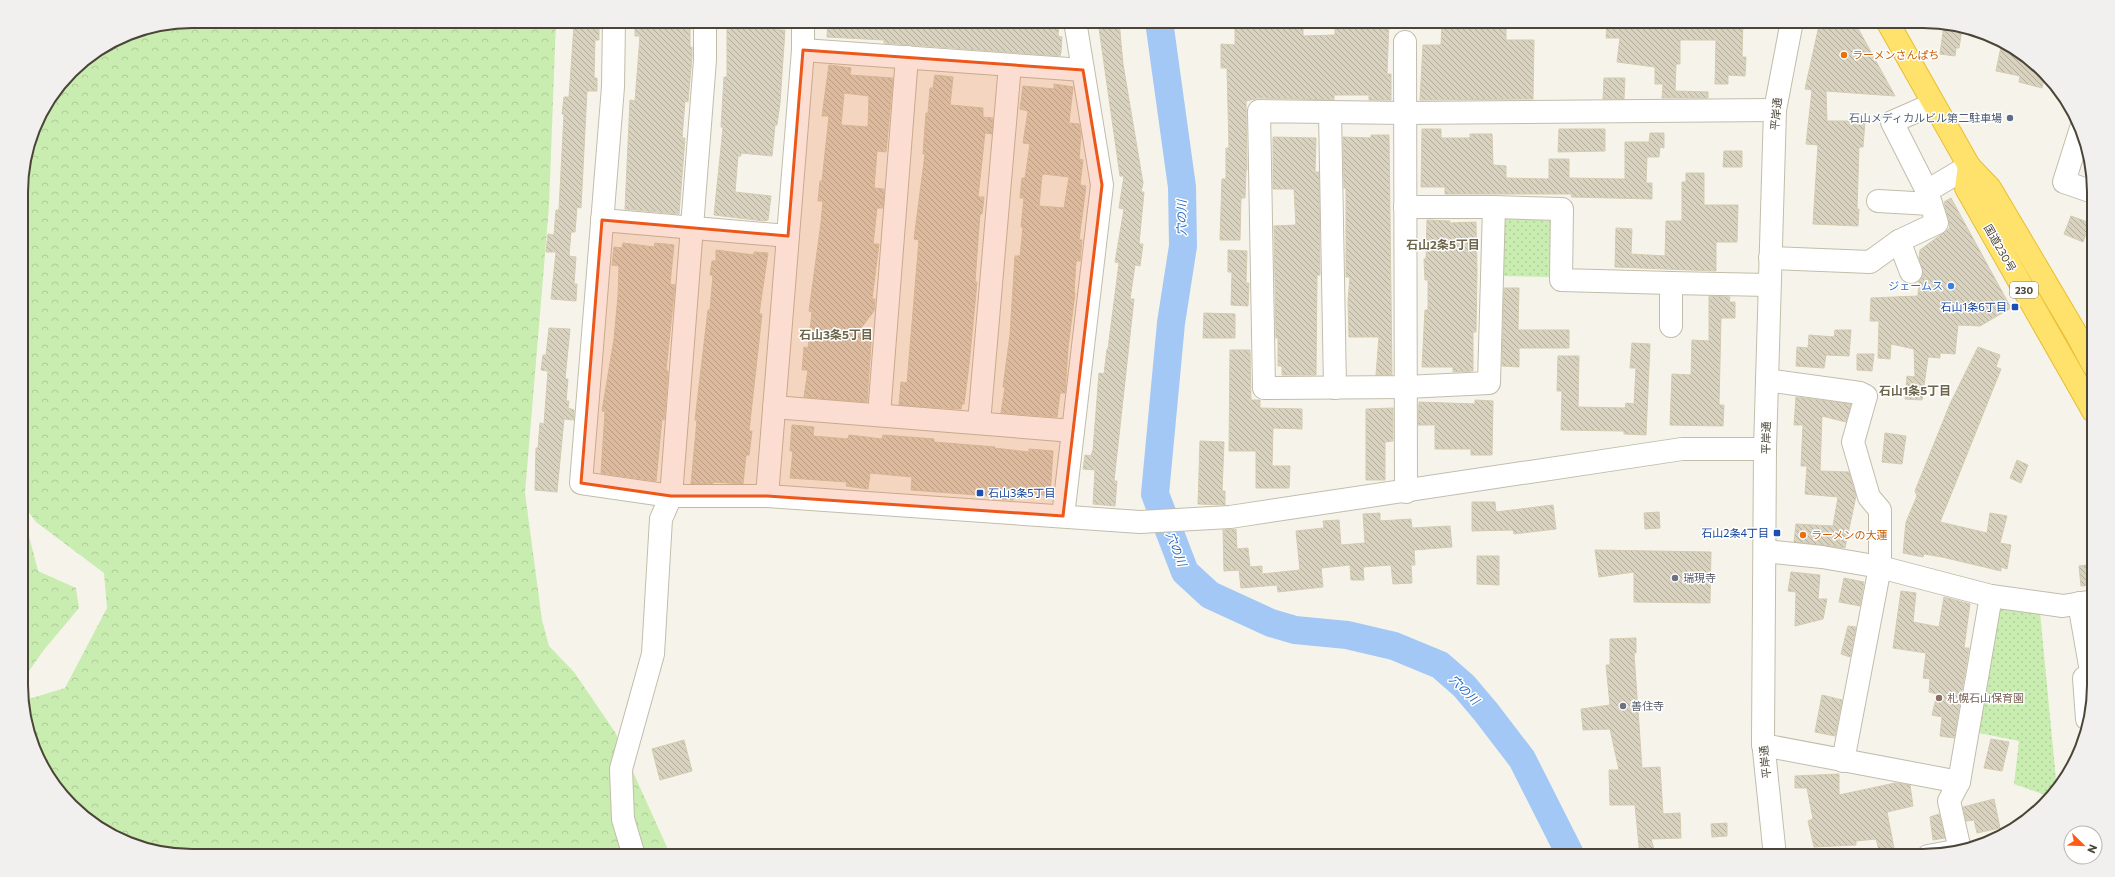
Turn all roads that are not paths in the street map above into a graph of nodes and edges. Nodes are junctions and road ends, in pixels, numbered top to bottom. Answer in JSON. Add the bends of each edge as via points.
{"nodes":[{"id":1,"x":614,"y":28,"type":"edge"},
{"id":2,"x":705,"y":28,"type":"edge"},
{"id":3,"x":803,"y":28,"type":"edge"},
{"id":4,"x":1076,"y":28,"type":"edge"},
{"id":5,"x":1791,"y":28,"type":"edge"},
{"id":6,"x":1891,"y":28,"type":"edge"},
{"id":7,"x":1405,"y":42,"type":"dead end"},
{"id":8,"x":803,"y":50,"type":"junction"},
{"id":9,"x":907,"y":57,"type":"junction"},
{"id":10,"x":1010,"y":65,"type":"junction"},
{"id":11,"x":1083,"y":70,"type":"junction"},
{"id":12,"x":1933,"y":104,"type":"junction"},
{"id":13,"x":1775,"y":110,"type":"junction"},
{"id":14,"x":1330,"y":112,"type":"junction"},
{"id":15,"x":1405,"y":113,"type":"junction"},
{"id":16,"x":2078,"y":138,"type":"edge"},
{"id":17,"x":1969,"y":166,"type":"junction"},
{"id":18,"x":2087,"y":190,"type":"edge"},
{"id":19,"x":1929,"y":197,"type":"junction"},
{"id":20,"x":1878,"y":201,"type":"dead end"},
{"id":21,"x":1405,"y":207,"type":"junction"},
{"id":22,"x":1494,"y":207,"type":"junction"},
{"id":23,"x":602,"y":220,"type":"junction"},
{"id":24,"x":692,"y":229,"type":"junction"},
{"id":25,"x":788,"y":236,"type":"junction"},
{"id":26,"x":1899,"y":241,"type":"junction"},
{"id":27,"x":1770,"y":258,"type":"junction"},
{"id":28,"x":1911,"y":272,"type":"dead end"},
{"id":29,"x":1672,"y":283,"type":"junction"},
{"id":30,"x":1769,"y":285,"type":"junction"},
{"id":31,"x":1672,"y":326,"type":"dead end"},
{"id":32,"x":2087,"y":354,"type":"edge"},
{"id":33,"x":1767,"y":380,"type":"junction"},
{"id":34,"x":1406,"y":387,"type":"junction"},
{"id":35,"x":1335,"y":388,"type":"junction"},
{"id":36,"x":2087,"y":400,"type":"edge"},
{"id":37,"x":774,"y":407,"type":"junction"},
{"id":38,"x":880,"y":415,"type":"junction"},
{"id":39,"x":979,"y":423,"type":"junction"},
{"id":40,"x":1073,"y":431,"type":"junction"},
{"id":41,"x":1765,"y":449,"type":"junction"},
{"id":42,"x":1406,"y":492,"type":"junction"},
{"id":43,"x":670,"y":496,"type":"junction"},
{"id":44,"x":767,"y":496,"type":"junction"},
{"id":45,"x":1063,"y":516,"type":"junction"},
{"id":46,"x":1764,"y":551,"type":"junction"},
{"id":47,"x":1880,"y":567,"type":"junction"},
{"id":48,"x":1991,"y":596,"type":"junction"},
{"id":49,"x":2086,"y":602,"type":"edge"},
{"id":50,"x":2087,"y":613,"type":"edge"},
{"id":51,"x":2087,"y":678,"type":"edge"},
{"id":52,"x":2086,"y":706,"type":"edge"},
{"id":53,"x":1763,"y":745,"type":"junction"},
{"id":54,"x":1843,"y":761,"type":"junction"},
{"id":55,"x":1959,"y":782,"type":"junction"},
{"id":56,"x":1959,"y":845,"type":"edge"},
{"id":57,"x":632,"y":849,"type":"edge"},
{"id":58,"x":1774,"y":849,"type":"edge"}],
"edges":[{"from":1,"to":23,"type":"street","via":[[613,87]]},
{"from":2,"to":24,"type":"street","via":[[706,60]]},
{"from":3,"to":8,"type":"street"},
{"from":4,"to":11,"type":"street"},
{"from":5,"to":13,"type":"street","name":"平岸通"},
{"from":6,"to":12,"type":"highway","name":"国道230号","number":"230"},
{"from":7,"to":15,"type":"street"},
{"from":8,"to":9,"type":"street"},
{"from":8,"to":25,"type":"street"},
{"from":9,"to":10,"type":"street"},
{"from":9,"to":38,"type":"street"},
{"from":10,"to":11,"type":"street"},
{"from":10,"to":39,"type":"street"},
{"from":11,"to":40,"type":"street","via":[[1102,185]]},
{"from":12,"to":17,"type":"highway","name":"国道230号","number":"230"},
{"from":12,"to":19,"type":"street","via":[[1892,122]]},
{"from":13,"to":15,"type":"street"},
{"from":13,"to":27,"type":"street","name":"平岸通"},
{"from":14,"to":15,"type":"street"},
{"from":14,"to":35,"type":"street"},
{"from":14,"to":35,"type":"street","via":[[1260,111],[1264,388]]},
{"from":15,"to":21,"type":"street"},
{"from":16,"to":18,"type":"street","via":[[2064,182]]},
{"from":17,"to":19,"type":"street"},
{"from":17,"to":32,"type":"highway","name":"国道230号","number":"230","via":[[1990,188]]},
{"from":17,"to":36,"type":"highway","name":"国道230号","number":"230","via":[[1966,188]]},
{"from":19,"to":20,"type":"street"},
{"from":19,"to":26,"type":"street","via":[[1937,223]]},
{"from":21,"to":22,"type":"street"},
{"from":21,"to":34,"type":"street"},
{"from":22,"to":29,"type":"street","via":[[1562,208],[1560,280]]},
{"from":22,"to":34,"type":"street","via":[[1489,383]]},
{"from":23,"to":24,"type":"street"},
{"from":23,"to":43,"type":"street","via":[[581,483]]},
{"from":24,"to":25,"type":"street"},
{"from":24,"to":43,"type":"street"},
{"from":25,"to":37,"type":"street"},
{"from":26,"to":27,"type":"street","via":[[1870,262]]},
{"from":26,"to":28,"type":"street"},
{"from":27,"to":30,"type":"street","name":"平岸通"},
{"from":29,"to":30,"type":"street"},
{"from":29,"to":31,"type":"street"},
{"from":30,"to":33,"type":"street","name":"平岸通"},
{"from":33,"to":41,"type":"street","name":"平岸通"},
{"from":33,"to":47,"type":"street","via":[[1860,393],[1866,396],[1853,442],[1869,497],[1880,510]]},
{"from":34,"to":35,"type":"street"},
{"from":34,"to":42,"type":"street"},
{"from":37,"to":38,"type":"street"},
{"from":37,"to":44,"type":"street"},
{"from":38,"to":39,"type":"street"},
{"from":39,"to":40,"type":"street"},
{"from":40,"to":45,"type":"street"},
{"from":41,"to":42,"type":"street","via":[[1682,449]]},
{"from":41,"to":46,"type":"street","name":"平岸通"},
{"from":42,"to":45,"type":"street","via":[[1230,517],[1140,522]]},
{"from":43,"to":44,"type":"street"},
{"from":43,"to":57,"type":"street","via":[[660,518],[653,654],[621,769],[623,819]]},
{"from":44,"to":45,"type":"street"},
{"from":46,"to":47,"type":"street"},
{"from":46,"to":53,"type":"street","name":"平岸通"},
{"from":47,"to":48,"type":"street"},
{"from":47,"to":54,"type":"street"},
{"from":48,"to":49,"type":"street","via":[[2063,606]]},
{"from":48,"to":55,"type":"street"},
{"from":49,"to":50,"type":"street"},
{"from":51,"to":52,"type":"street","via":[[2084,678]]},
{"from":53,"to":54,"type":"street"},
{"from":53,"to":58,"type":"street","name":"平岸通"},
{"from":54,"to":55,"type":"street"},
{"from":55,"to":56,"type":"street","via":[[1949,801]]}]}
